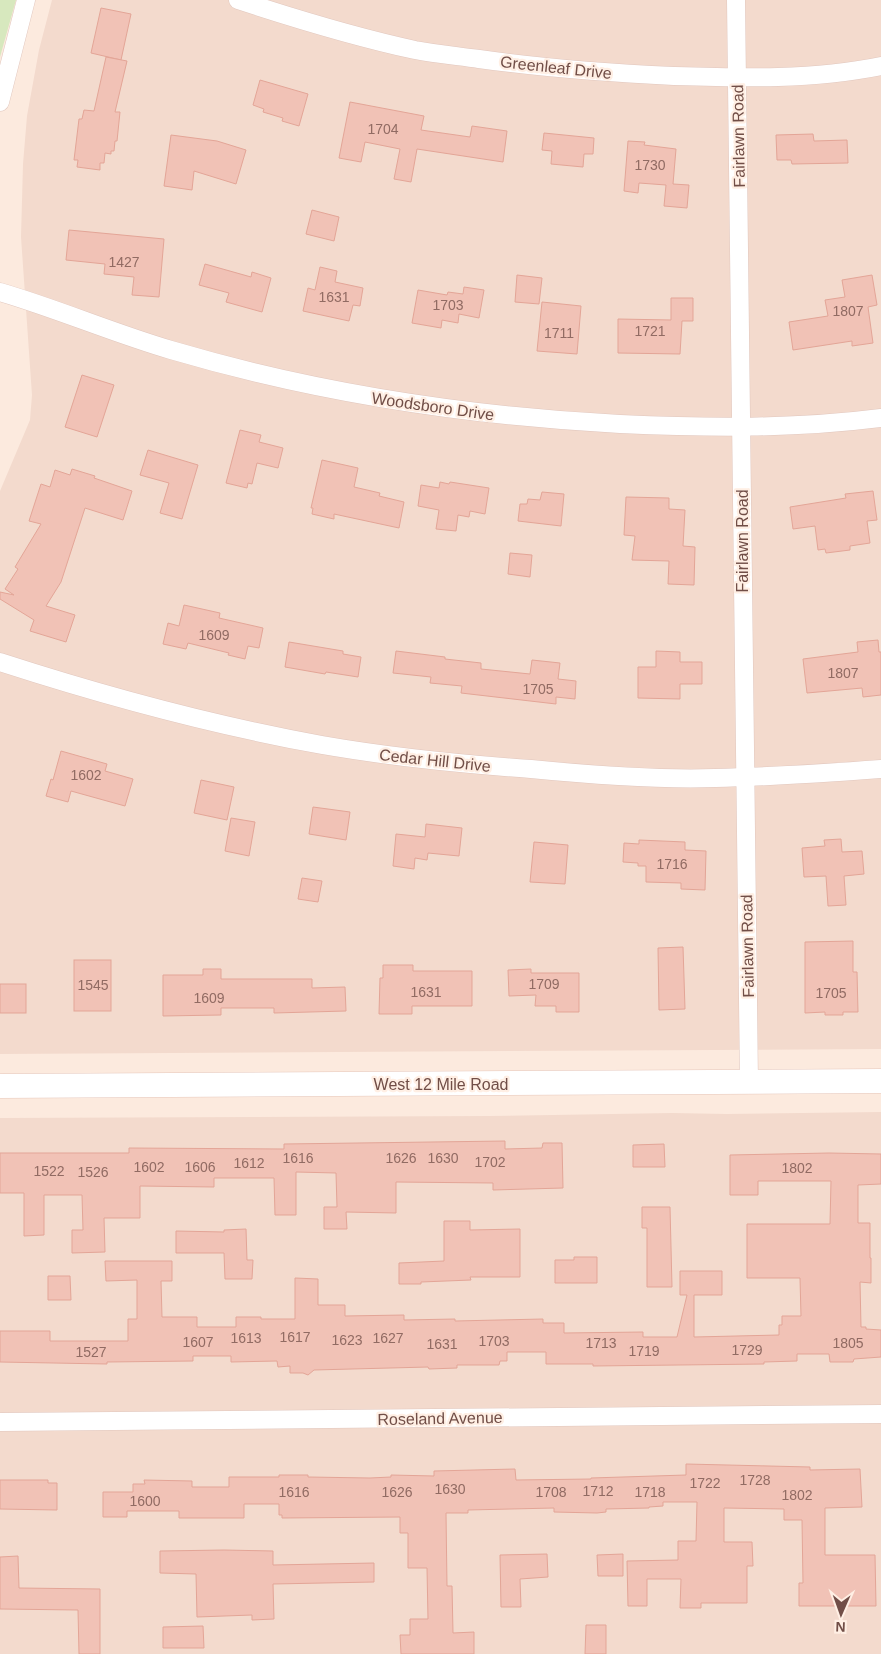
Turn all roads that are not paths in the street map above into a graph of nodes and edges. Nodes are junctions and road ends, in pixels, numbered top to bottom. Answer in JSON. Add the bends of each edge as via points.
{"nodes":[{"id":1,"x":26,"y":0,"type":"edge"},
{"id":2,"x":238,"y":0,"type":"edge"},
{"id":3,"x":736,"y":0,"type":"edge"},
{"id":4,"x":881,"y":66,"type":"edge"},
{"id":5,"x":737,"y":77,"type":"junction"},
{"id":6,"x":0,"y":102,"type":"edge"},
{"id":7,"x":0,"y":292,"type":"edge"},
{"id":8,"x":881,"y":418,"type":"edge"},
{"id":9,"x":741,"y":428,"type":"junction"},
{"id":10,"x":0,"y":662,"type":"edge"},
{"id":11,"x":881,"y":769,"type":"edge"},
{"id":12,"x":744,"y":777,"type":"junction"},
{"id":13,"x":881,"y":1081,"type":"edge"},
{"id":14,"x":749,"y":1082,"type":"junction"},
{"id":15,"x":0,"y":1086,"type":"edge"},
{"id":16,"x":881,"y":1414,"type":"edge"},
{"id":17,"x":0,"y":1422,"type":"edge"}],
"edges":[{"from":1,"to":6,"type":"street"},
{"from":2,"to":5,"type":"street","name":"Greenleaf Drive","via":[[306,22],[417,50],[606,73]]},
{"from":3,"to":5,"type":"street","name":"Fairlawn Road"},
{"from":4,"to":5,"type":"street","name":"Greenleaf Drive","via":[[816,76]]},
{"from":5,"to":9,"type":"street","name":"Fairlawn Road"},
{"from":7,"to":9,"type":"street","name":"Woodsboro Drive","via":[[169,350],[368,397],[490,414]]},
{"from":8,"to":9,"type":"street","name":"Woodsboro Drive"},
{"from":9,"to":12,"type":"street","name":"Fairlawn Road"},
{"from":10,"to":12,"type":"street","name":"Cedar Hill Drive","via":[[161,710],[368,752],[607,776]]},
{"from":11,"to":12,"type":"street","name":"Cedar Hill Drive"},
{"from":12,"to":14,"type":"street","name":"Fairlawn Road"},
{"from":13,"to":14,"type":"main road","name":"West 12 Mile Road"},
{"from":14,"to":15,"type":"main road","name":"West 12 Mile Road"},
{"from":16,"to":17,"type":"street","name":"Roseland Avenue"}]}
